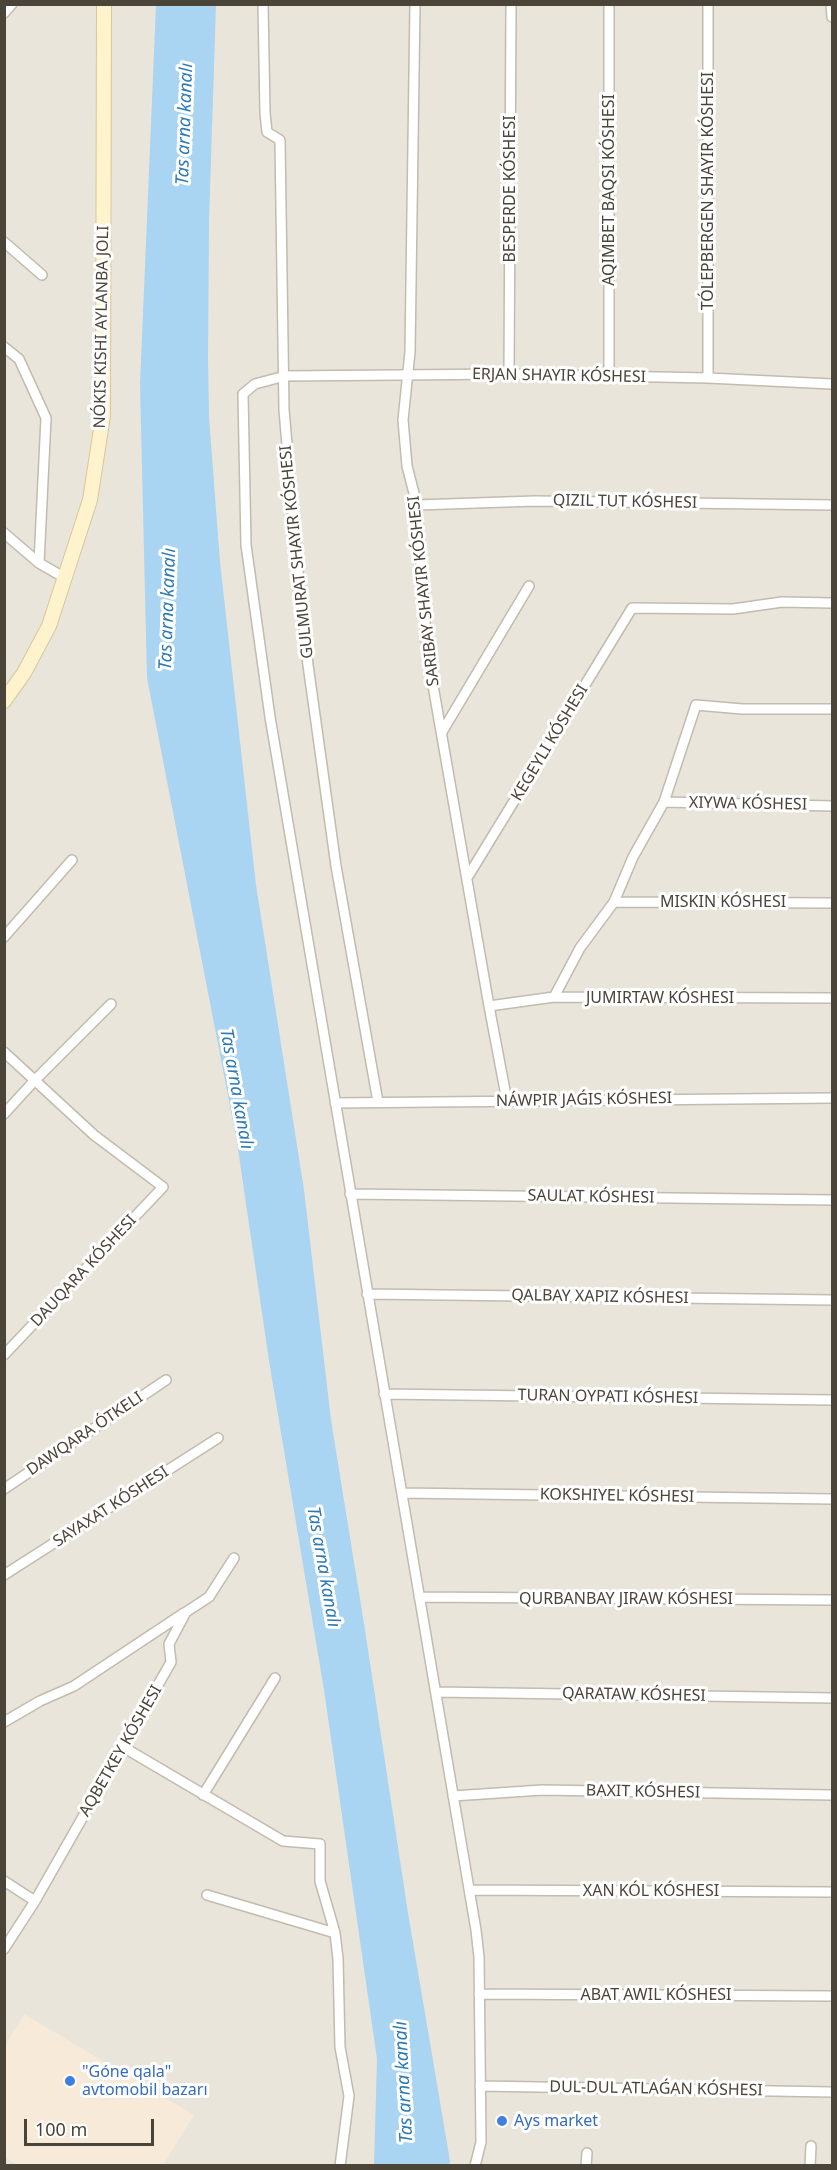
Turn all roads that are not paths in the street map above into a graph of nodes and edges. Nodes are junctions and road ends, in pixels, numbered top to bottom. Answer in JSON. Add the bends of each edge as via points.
{"nodes":[{"id":1,"x":12,"y":4,"type":"edge"},
{"id":2,"x":104,"y":4,"type":"edge"},
{"id":3,"x":263,"y":4,"type":"edge"},
{"id":4,"x":415,"y":4,"type":"edge"},
{"id":5,"x":510,"y":4,"type":"edge"},
{"id":6,"x":609,"y":4,"type":"edge"},
{"id":7,"x":708,"y":4,"type":"edge"},
{"id":8,"x":831,"y":4,"type":"edge"},
{"id":9,"x":4,"y":13,"type":"edge"},
{"id":10,"x":832,"y":17,"type":"edge"},
{"id":11,"x":4,"y":242,"type":"edge"},
{"id":12,"x":42,"y":275,"type":"dead end"},
{"id":13,"x":4,"y":347,"type":"edge"},
{"id":14,"x":509,"y":374,"type":"junction"},
{"id":15,"x":407,"y":375,"type":"junction"},
{"id":16,"x":285,"y":376,"type":"junction"},
{"id":17,"x":609,"y":376,"type":"junction"},
{"id":18,"x":708,"y":378,"type":"junction"},
{"id":19,"x":832,"y":384,"type":"edge"},
{"id":20,"x":417,"y":505,"type":"junction"},
{"id":21,"x":832,"y":505,"type":"edge"},
{"id":22,"x":4,"y":533,"type":"edge"},
{"id":23,"x":39,"y":564,"type":"junction"},
{"id":24,"x":65,"y":578,"type":"junction"},
{"id":25,"x":529,"y":586,"type":"dead end"},
{"id":26,"x":832,"y":603,"type":"edge"},
{"id":27,"x":4,"y":701,"type":"edge"},
{"id":28,"x":832,"y":709,"type":"edge"},
{"id":29,"x":442,"y":732,"type":"junction"},
{"id":30,"x":664,"y":802,"type":"junction"},
{"id":31,"x":832,"y":806,"type":"edge"},
{"id":32,"x":72,"y":860,"type":"dead end"},
{"id":33,"x":467,"y":878,"type":"junction"},
{"id":34,"x":614,"y":902,"type":"junction"},
{"id":35,"x":832,"y":903,"type":"edge"},
{"id":36,"x":4,"y":938,"type":"edge"},
{"id":37,"x":554,"y":997,"type":"junction"},
{"id":38,"x":832,"y":998,"type":"edge"},
{"id":39,"x":111,"y":1004,"type":"dead end"},
{"id":40,"x":489,"y":1006,"type":"junction"},
{"id":41,"x":4,"y":1052,"type":"edge"},
{"id":42,"x":35,"y":1080,"type":"junction"},
{"id":43,"x":832,"y":1098,"type":"edge"},
{"id":44,"x":507,"y":1101,"type":"junction"},
{"id":45,"x":378,"y":1102,"type":"junction"},
{"id":46,"x":335,"y":1103,"type":"junction"},
{"id":47,"x":4,"y":1114,"type":"edge"},
{"id":48,"x":350,"y":1194,"type":"junction"},
{"id":49,"x":832,"y":1200,"type":"edge"},
{"id":50,"x":367,"y":1294,"type":"junction"},
{"id":51,"x":832,"y":1300,"type":"edge"},
{"id":52,"x":4,"y":1355,"type":"edge"},
{"id":53,"x":166,"y":1380,"type":"dead end"},
{"id":54,"x":384,"y":1394,"type":"junction"},
{"id":55,"x":832,"y":1400,"type":"edge"},
{"id":56,"x":218,"y":1438,"type":"dead end"},
{"id":57,"x":4,"y":1489,"type":"edge"},
{"id":58,"x":402,"y":1493,"type":"junction"},
{"id":59,"x":832,"y":1499,"type":"edge"},
{"id":60,"x":234,"y":1558,"type":"dead end"},
{"id":61,"x":4,"y":1575,"type":"edge"},
{"id":62,"x":419,"y":1597,"type":"junction"},
{"id":63,"x":832,"y":1600,"type":"edge"},
{"id":64,"x":186,"y":1612,"type":"junction"},
{"id":65,"x":275,"y":1678,"type":"dead end"},
{"id":66,"x":436,"y":1692,"type":"junction"},
{"id":67,"x":832,"y":1698,"type":"edge"},
{"id":68,"x":4,"y":1722,"type":"edge"},
{"id":69,"x":123,"y":1747,"type":"junction"},
{"id":70,"x":203,"y":1795,"type":"junction"},
{"id":71,"x":832,"y":1795,"type":"edge"},
{"id":72,"x":453,"y":1796,"type":"junction"},
{"id":73,"x":4,"y":1881,"type":"edge"},
{"id":74,"x":470,"y":1890,"type":"junction"},
{"id":75,"x":832,"y":1892,"type":"edge"},
{"id":76,"x":207,"y":1894,"type":"dead end"},
{"id":77,"x":35,"y":1900,"type":"junction"},
{"id":78,"x":335,"y":1934,"type":"junction"},
{"id":79,"x":4,"y":1949,"type":"edge"},
{"id":80,"x":479,"y":1994,"type":"junction"},
{"id":81,"x":832,"y":1996,"type":"edge"},
{"id":82,"x":480,"y":2086,"type":"junction"},
{"id":83,"x":832,"y":2092,"type":"edge"},
{"id":84,"x":811,"y":2146,"type":"dead end"},
{"id":85,"x":587,"y":2153,"type":"dead end"},
{"id":86,"x":340,"y":2166,"type":"edge"},
{"id":87,"x":475,"y":2166,"type":"edge"},
{"id":88,"x":586,"y":2166,"type":"edge"},
{"id":89,"x":810,"y":2166,"type":"edge"}],
"edges":[{"from":1,"to":9,"type":"street"},
{"from":2,"to":24,"type":"main road","via":[[103,416],[90,500]]},
{"from":3,"to":16,"type":"street","via":[[267,132],[280,140]]},
{"from":4,"to":15,"type":"street"},
{"from":5,"to":14,"type":"street","name":"BESPERDE KÓSHESI"},
{"from":6,"to":17,"type":"street"},
{"from":7,"to":18,"type":"street"},
{"from":8,"to":10,"type":"street"},
{"from":11,"to":12,"type":"street"},
{"from":13,"to":23,"type":"street","via":[[19,359],[46,418]]},
{"from":14,"to":15,"type":"street"},
{"from":14,"to":17,"type":"street"},
{"from":15,"to":16,"type":"street"},
{"from":15,"to":20,"type":"street","via":[[403,420],[407,466]]},
{"from":16,"to":45,"type":"street","via":[[284,410],[308,665],[336,866]]},
{"from":16,"to":46,"type":"street","via":[[255,384],[243,394],[246,545],[282,794]]},
{"from":17,"to":18,"type":"street"},
{"from":18,"to":19,"type":"street"},
{"from":20,"to":21,"type":"street","via":[[536,501]]},
{"from":20,"to":29,"type":"street","via":[[428,651]]},
{"from":22,"to":23,"type":"street"},
{"from":23,"to":24,"type":"street"},
{"from":24,"to":27,"type":"main road","via":[[49,626]]},
{"from":25,"to":29,"type":"street"},
{"from":26,"to":33,"type":"street","name":"KEGEYLI KÓSHESI","via":[[782,602],[733,609],[632,608]]},
{"from":28,"to":30,"type":"street","via":[[696,705]]},
{"from":29,"to":33,"type":"street"},
{"from":30,"to":31,"type":"street","name":"XIYWA KÓSHESI"},
{"from":30,"to":34,"type":"street","via":[[633,856]]},
{"from":32,"to":36,"type":"street"},
{"from":33,"to":40,"type":"street"},
{"from":34,"to":35,"type":"street","name":"MISKIN KÓSHESI"},
{"from":34,"to":37,"type":"street","via":[[580,948]]},
{"from":37,"to":38,"type":"street"},
{"from":37,"to":40,"type":"street"},
{"from":39,"to":42,"type":"street"},
{"from":40,"to":44,"type":"street"},
{"from":41,"to":42,"type":"street"},
{"from":42,"to":47,"type":"street"},
{"from":42,"to":52,"type":"street","name":"DAUQARA KÓSHESI","via":[[94,1135],[164,1187]]},
{"from":43,"to":44,"type":"street"},
{"from":44,"to":45,"type":"street"},
{"from":45,"to":46,"type":"street"},
{"from":46,"to":48,"type":"street"},
{"from":48,"to":49,"type":"street","name":"SAULAT KÓSHESI"},
{"from":48,"to":50,"type":"street"},
{"from":50,"to":51,"type":"street"},
{"from":50,"to":54,"type":"street"},
{"from":53,"to":57,"type":"street","name":"DAWQARA ÓTKELI"},
{"from":54,"to":55,"type":"street"},
{"from":54,"to":58,"type":"street"},
{"from":56,"to":61,"type":"street","name":"SAYAXAT KÓSHESI"},
{"from":58,"to":59,"type":"street","name":"KOKSHIYEL KÓSHESI"},
{"from":58,"to":62,"type":"street"},
{"from":60,"to":64,"type":"street","name":"AQBETKEY KÓSHESI","via":[[209,1597]]},
{"from":62,"to":63,"type":"street"},
{"from":62,"to":66,"type":"street"},
{"from":64,"to":68,"type":"street","via":[[74,1686]]},
{"from":64,"to":69,"type":"street","name":"AQBETKEY KÓSHESI","via":[[169,1644],[171,1662]]},
{"from":65,"to":70,"type":"street"},
{"from":66,"to":67,"type":"street","name":"QARATAW KÓSHESI"},
{"from":66,"to":72,"type":"street"},
{"from":69,"to":70,"type":"street"},
{"from":69,"to":77,"type":"street","name":"AQBETKEY KÓSHESI"},
{"from":70,"to":78,"type":"street","via":[[283,1841],[320,1844],[320,1881]]},
{"from":71,"to":72,"type":"street","via":[[542,1790]]},
{"from":72,"to":74,"type":"street"},
{"from":73,"to":77,"type":"street"},
{"from":74,"to":75,"type":"street","name":"XAN KÓL KÓSHESI"},
{"from":74,"to":80,"type":"street","via":[[479,1957]]},
{"from":76,"to":78,"type":"street"},
{"from":77,"to":79,"type":"street","name":"AQBETKEY KÓSHESI"},
{"from":78,"to":86,"type":"street","via":[[340,2048],[349,2096]]},
{"from":80,"to":81,"type":"street"},
{"from":80,"to":82,"type":"street"},
{"from":82,"to":83,"type":"street","name":"DUL-DUL ATLAǴAN KÓSHESI"},
{"from":82,"to":87,"type":"street","via":[[481,2142]]},
{"from":84,"to":89,"type":"street"},
{"from":85,"to":88,"type":"street"}]}
